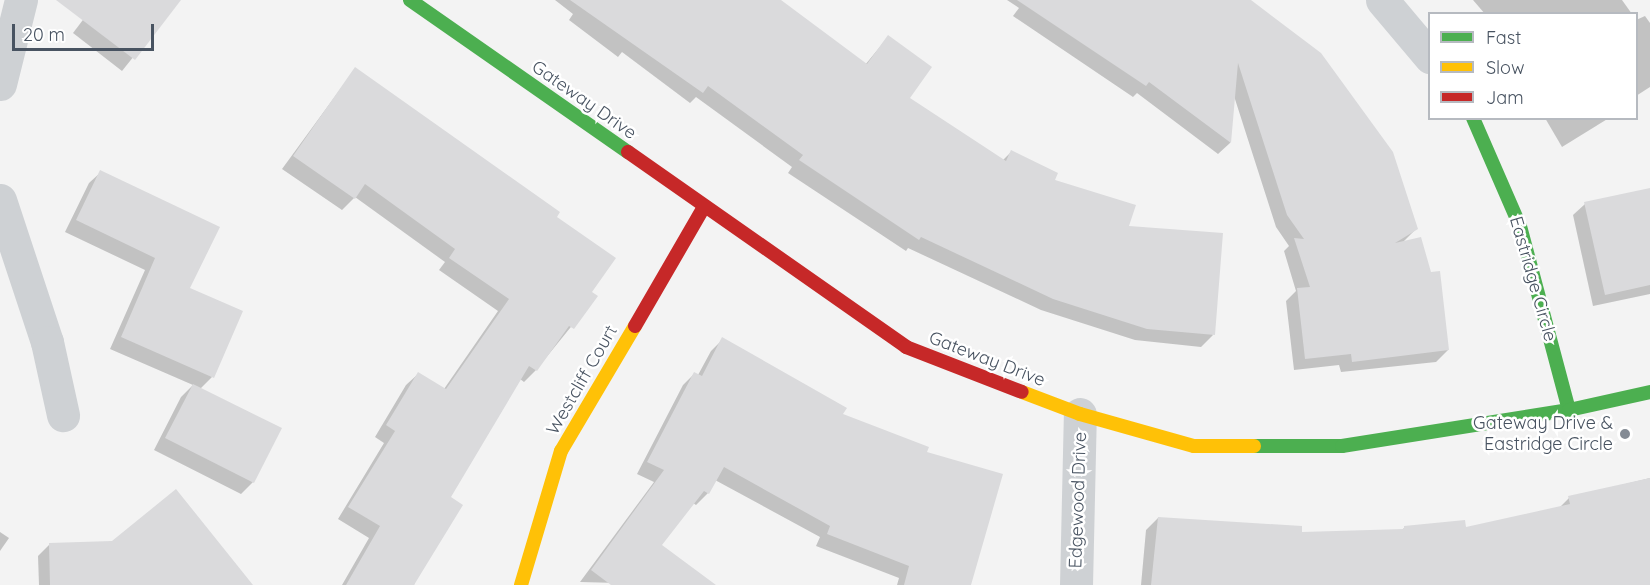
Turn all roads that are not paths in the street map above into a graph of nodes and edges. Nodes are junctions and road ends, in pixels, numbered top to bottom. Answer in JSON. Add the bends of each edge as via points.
{"nodes":[{"id":1,"x":21,"y":0,"type":"edge"},
{"id":2,"x":410,"y":0,"type":"edge"},
{"id":3,"x":1382,"y":0,"type":"edge"},
{"id":4,"x":1428,"y":55,"type":"edge"},
{"id":5,"x":0,"y":84,"type":"edge"},
{"id":6,"x":1474,"y":120,"type":"edge"},
{"id":7,"x":0,"y":200,"type":"edge"},
{"id":8,"x":704,"y":207,"type":"junction"},
{"id":9,"x":1650,"y":392,"type":"edge"},
{"id":10,"x":1569,"y":410,"type":"junction"},
{"id":11,"x":1080,"y":414,"type":"junction"},
{"id":12,"x":63,"y":415,"type":"dead end"},
{"id":13,"x":521,"y":585,"type":"edge"},
{"id":14,"x":1076,"y":585,"type":"edge"}],
"edges":[{"from":1,"to":5,"type":"street"},
{"from":2,"to":8,"type":"street","name":"Gateway Drive"},
{"from":3,"to":4,"type":"street"},
{"from":6,"to":10,"type":"street","name":"Eastridge Circle","via":[[1520,226]]},
{"from":7,"to":12,"type":"street","via":[[47,342]]},
{"from":8,"to":11,"type":"street","name":"Gateway Drive","via":[[906,347]]},
{"from":8,"to":13,"type":"street","name":"Westcliff Court","via":[[561,452]]},
{"from":9,"to":10,"type":"street","name":"Gateway Drive"},
{"from":10,"to":11,"type":"street","name":"Gateway Drive","via":[[1342,446],[1194,446]]},
{"from":11,"to":14,"type":"street","name":"Edgewood Drive"}]}
